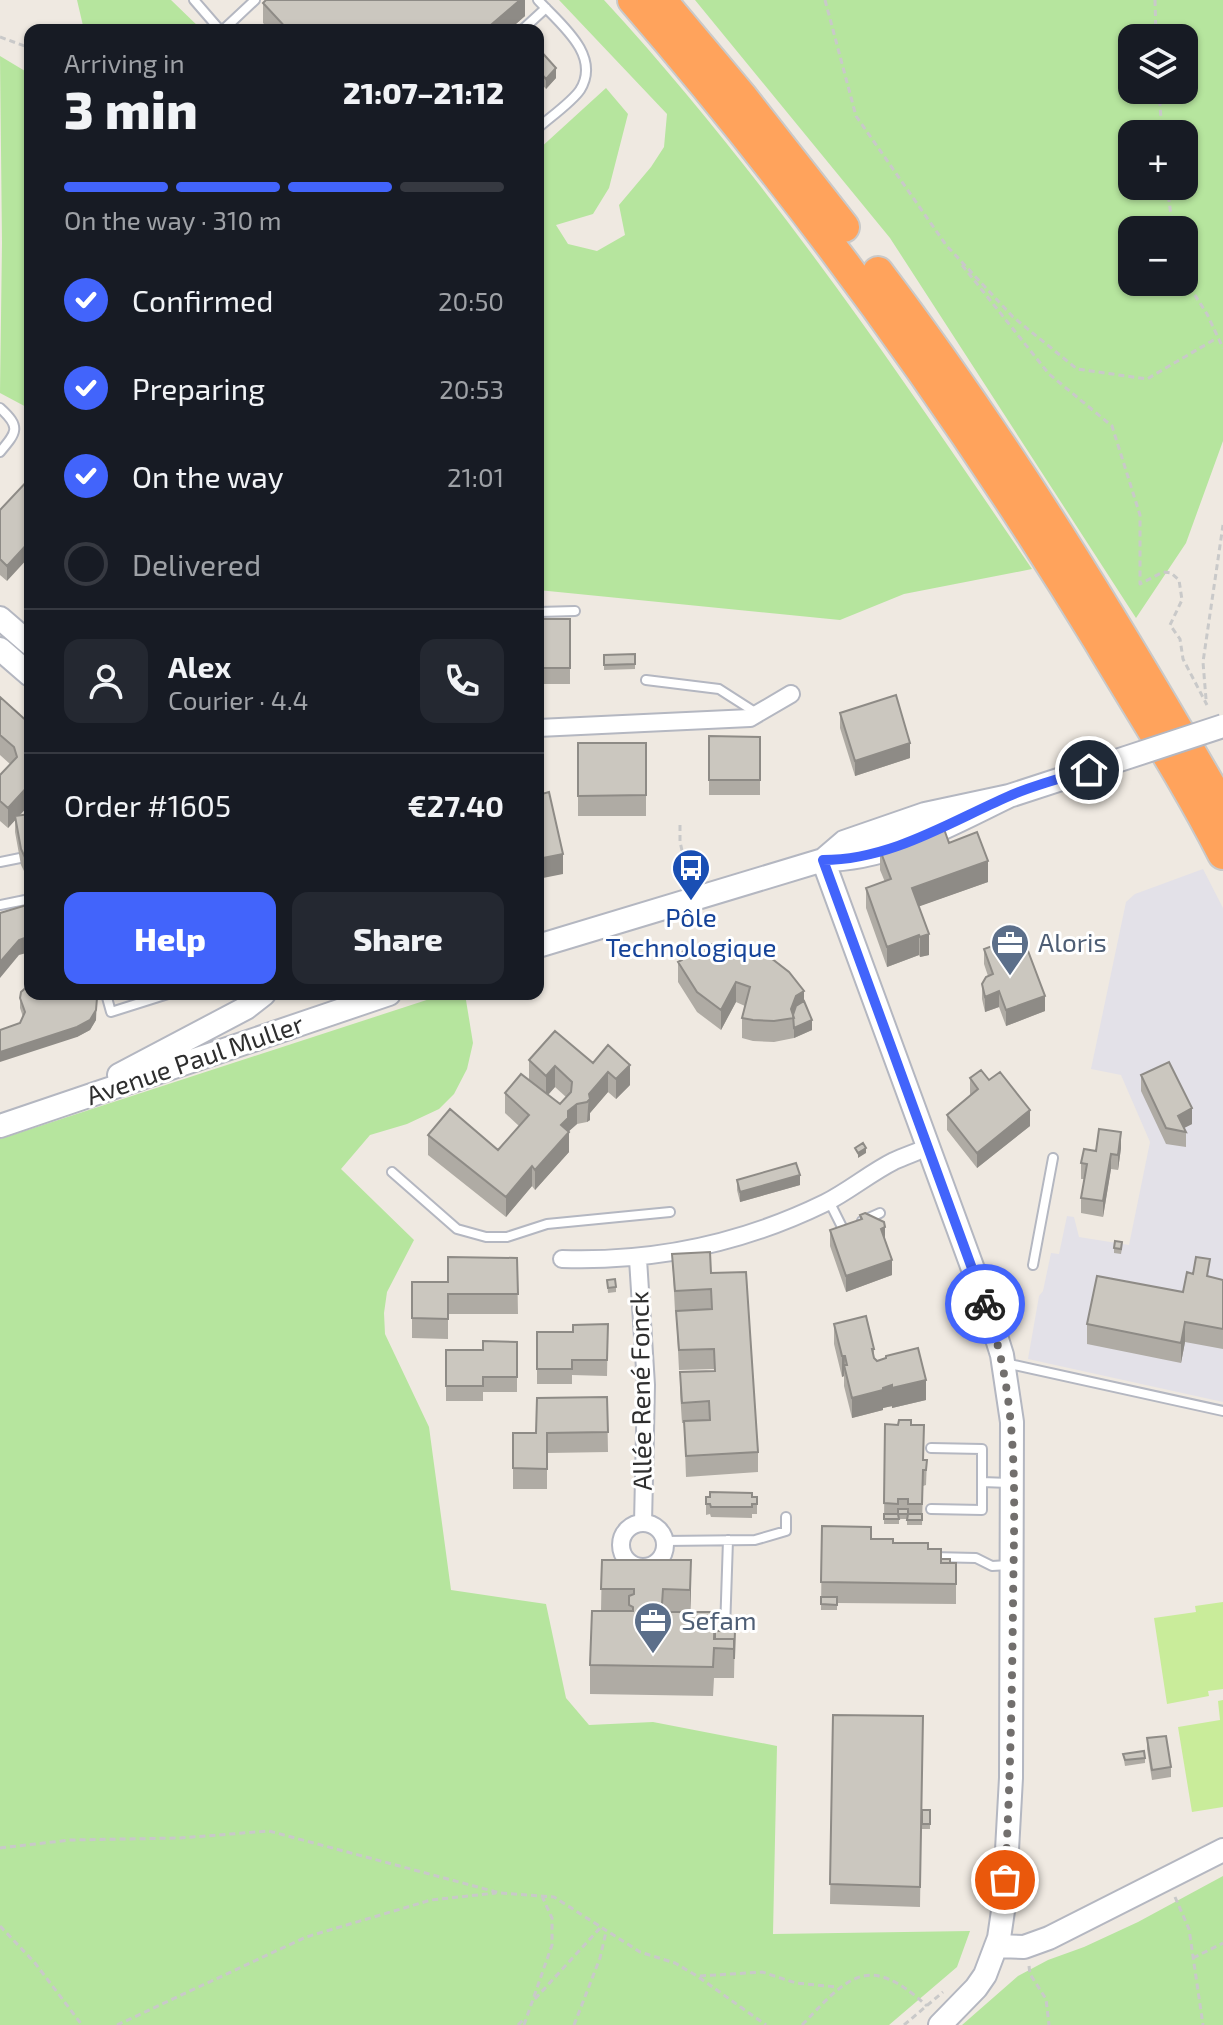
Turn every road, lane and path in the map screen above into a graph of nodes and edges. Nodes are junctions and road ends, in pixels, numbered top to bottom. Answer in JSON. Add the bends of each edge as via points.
{"nodes":[{"id":1,"x":194,"y":0,"type":"edge"},
{"id":2,"x":255,"y":0,"type":"edge"},
{"id":3,"x":538,"y":0,"type":"edge"},
{"id":4,"x":633,"y":0,"type":"edge"},
{"id":5,"x":661,"y":0,"type":"edge"},
{"id":6,"x":825,"y":0,"type":"edge"},
{"id":7,"x":1155,"y":0,"type":"edge"},
{"id":8,"x":546,"y":8,"type":"junction"},
{"id":9,"x":216,"y":24,"type":"edge"},
{"id":10,"x":225,"y":24,"type":"edge"},
{"id":11,"x":529,"y":24,"type":"edge"},
{"id":12,"x":1156,"y":24,"type":"edge"},
{"id":13,"x":0,"y":37,"type":"edge"},
{"id":14,"x":24,"y":46,"type":"edge"},
{"id":15,"x":544,"y":122,"type":"edge"},
{"id":16,"x":946,"y":245,"type":"junction"},
{"id":17,"x":1196,"y":296,"type":"edge"},
{"id":18,"x":1217,"y":338,"type":"junction"},
{"id":19,"x":1223,"y":348,"type":"edge"},
{"id":20,"x":0,"y":408,"type":"edge"},
{"id":21,"x":0,"y":452,"type":"edge"},
{"id":22,"x":1223,"y":525,"type":"edge"},
{"id":23,"x":575,"y":611,"type":"dead end"},
{"id":24,"x":544,"y":612,"type":"edge"},
{"id":25,"x":0,"y":618,"type":"edge"},
{"id":26,"x":24,"y":639,"type":"edge"},
{"id":27,"x":0,"y":649,"type":"edge"},
{"id":28,"x":24,"y":670,"type":"edge"},
{"id":29,"x":646,"y":680,"type":"dead end"},
{"id":30,"x":791,"y":694,"type":"dead end"},
{"id":31,"x":1213,"y":713,"type":"edge"},
{"id":32,"x":758,"y":715,"type":"junction"},
{"id":33,"x":544,"y":728,"type":"edge"},
{"id":34,"x":1223,"y":808,"type":"edge"},
{"id":35,"x":680,"y":825,"type":"dead end"},
{"id":36,"x":1223,"y":854,"type":"edge"},
{"id":37,"x":24,"y":857,"type":"edge"},
{"id":38,"x":823,"y":860,"type":"junction"},
{"id":39,"x":0,"y":862,"type":"edge"},
{"id":40,"x":686,"y":867,"type":"dead end"},
{"id":41,"x":24,"y":900,"type":"edge"},
{"id":42,"x":0,"y":905,"type":"edge"},
{"id":43,"x":544,"y":944,"type":"edge"},
{"id":44,"x":108,"y":1000,"type":"edge"},
{"id":45,"x":149,"y":1000,"type":"edge"},
{"id":46,"x":256,"y":1000,"type":"edge"},
{"id":47,"x":349,"y":1000,"type":"edge"},
{"id":48,"x":62,"y":1106,"type":"junction"},
{"id":49,"x":0,"y":1126,"type":"edge"},
{"id":50,"x":928,"y":1147,"type":"junction"},
{"id":51,"x":1053,"y":1158,"type":"dead end"},
{"id":52,"x":392,"y":1172,"type":"dead end"},
{"id":53,"x":829,"y":1201,"type":"junction"},
{"id":54,"x":670,"y":1212,"type":"dead end"},
{"id":55,"x":880,"y":1213,"type":"dead end"},
{"id":56,"x":843,"y":1229,"type":"junction"},
{"id":57,"x":830,"y":1234,"type":"edge"},
{"id":58,"x":562,"y":1259,"type":"dead end"},
{"id":59,"x":638,"y":1259,"type":"junction"},
{"id":60,"x":1033,"y":1265,"type":"dead end"},
{"id":61,"x":1004,"y":1363,"type":"junction"},
{"id":62,"x":1223,"y":1411,"type":"edge"},
{"id":63,"x":931,"y":1448,"type":"dead end"},
{"id":64,"x":982,"y":1482,"type":"junction"},
{"id":65,"x":1014,"y":1483,"type":"junction"},
{"id":66,"x":931,"y":1509,"type":"dead end"},
{"id":67,"x":786,"y":1517,"type":"dead end"},
{"id":68,"x":643,"y":1523,"type":"junction"},
{"id":69,"x":728,"y":1540,"type":"junction"},
{"id":70,"x":664,"y":1541,"type":"junction"},
{"id":71,"x":917,"y":1557,"type":"edge"},
{"id":72,"x":1014,"y":1565,"type":"junction"},
{"id":73,"x":725,"y":1630,"type":"edge"},
{"id":74,"x":0,"y":1848,"type":"edge"},
{"id":75,"x":1223,"y":1850,"type":"edge"},
{"id":76,"x":500,"y":1893,"type":"junction"},
{"id":77,"x":541,"y":1894,"type":"junction"},
{"id":78,"x":1177,"y":1901,"type":"dead end"},
{"id":79,"x":0,"y":1926,"type":"edge"},
{"id":80,"x":600,"y":1928,"type":"junction"},
{"id":81,"x":606,"y":1932,"type":"junction"},
{"id":82,"x":1223,"y":1943,"type":"edge"},
{"id":83,"x":996,"y":1946,"type":"junction"},
{"id":84,"x":1193,"y":1958,"type":"junction"},
{"id":85,"x":1027,"y":1961,"type":"dead end"},
{"id":86,"x":697,"y":1976,"type":"junction"},
{"id":87,"x":837,"y":1987,"type":"junction"},
{"id":88,"x":945,"y":1991,"type":"dead end"},
{"id":89,"x":532,"y":2002,"type":"junction"},
{"id":90,"x":927,"y":2006,"type":"junction"},
{"id":91,"x":82,"y":2025,"type":"edge"},
{"id":92,"x":117,"y":2025,"type":"edge"},
{"id":93,"x":521,"y":2025,"type":"edge"},
{"id":94,"x":574,"y":2025,"type":"edge"},
{"id":95,"x":766,"y":2025,"type":"edge"},
{"id":96,"x":802,"y":2025,"type":"edge"},
{"id":97,"x":904,"y":2025,"type":"edge"},
{"id":98,"x":940,"y":2025,"type":"edge"},
{"id":99,"x":1049,"y":2025,"type":"edge"},
{"id":100,"x":1203,"y":2025,"type":"edge"}],
"edges":[{"from":1,"to":9,"type":"lane"},
{"from":2,"to":10,"type":"lane"},
{"from":3,"to":8,"type":"lane"},
{"from":4,"to":36,"type":"highway","via":[[883,313],[1052,565]]},
{"from":5,"to":34,"type":"highway","via":[[797,166],[981,417],[1071,554]]},
{"from":6,"to":16,"type":"path","via":[[856,116]]},
{"from":7,"to":12,"type":"path"},
{"from":8,"to":11,"type":"lane"},
{"from":8,"to":15,"type":"lane","via":[[579,44],[586,64],[580,89]]},
{"from":13,"to":14,"type":"path"},
{"from":16,"to":18,"type":"path","via":[[1013,317],[1077,369],[1147,379]]},
{"from":16,"to":31,"type":"path","via":[[1049,374],[1112,426],[1140,515],[1140,584],[1163,572],[1179,580],[1182,600],[1170,625]]},
{"from":17,"to":18,"type":"path"},
{"from":18,"to":19,"type":"path"},
{"from":20,"to":21,"type":"lane","via":[[15,429]]},
{"from":22,"to":31,"type":"path","via":[[1203,662],[1203,689]]},
{"from":23,"to":24,"type":"lane"},
{"from":25,"to":26,"type":"street"},
{"from":27,"to":28,"type":"street"},
{"from":29,"to":32,"type":"lane","via":[[719,689]]},
{"from":30,"to":32,"type":"street"},
{"from":31,"to":38,"type":"street","bridge":true,"via":[[1089,770],[1009,796],[930,835],[850,860]]},
{"from":32,"to":33,"type":"street"},
{"from":35,"to":40,"type":"path"},
{"from":37,"to":39,"type":"lane"},
{"from":38,"to":43,"type":"street"},
{"from":38,"to":50,"type":"street"},
{"from":41,"to":42,"type":"lane"},
{"from":44,"to":45,"type":"lane","via":[[111,1012]]},
{"from":46,"to":48,"type":"street"},
{"from":47,"to":48,"type":"street","name":"Avenue Paul Muller"},
{"from":48,"to":49,"type":"street","name":"Avenue Paul Muller"},
{"from":50,"to":53,"type":"street","via":[[892,1162]]},
{"from":50,"to":61,"type":"street"},
{"from":51,"to":60,"type":"lane"},
{"from":52,"to":54,"type":"lane","via":[[457,1229],[486,1237],[507,1237],[547,1224]]},
{"from":53,"to":56,"type":"lane"},
{"from":53,"to":59,"type":"street","via":[[735,1240]]},
{"from":55,"to":56,"type":"lane"},
{"from":56,"to":57,"type":"lane"},
{"from":58,"to":59,"type":"street"},
{"from":59,"to":68,"type":"street","name":"Allée René Fonck","via":[[646,1385]]},
{"from":61,"to":62,"type":"lane"},
{"from":61,"to":65,"type":"street"},
{"from":63,"to":64,"type":"lane","via":[[982,1449]]},
{"from":64,"to":65,"type":"lane"},
{"from":64,"to":66,"type":"lane","via":[[982,1510]]},
{"from":65,"to":72,"type":"street"},
{"from":67,"to":69,"type":"lane","via":[[786,1531],[755,1540]]},
{"from":68,"to":70,"type":"street","via":[[653,1525]]},
{"from":68,"to":70,"type":"street","via":[[630,1527],[621,1541],[624,1558],[641,1567],[651,1565],[664,1551]]},
{"from":69,"to":70,"type":"lane"},
{"from":69,"to":73,"type":"lane"},
{"from":71,"to":72,"type":"lane"},
{"from":72,"to":83,"type":"street","via":[[1011,1778],[1004,1904]]},
{"from":74,"to":76,"type":"path","via":[[269,1831]]},
{"from":75,"to":83,"type":"street","via":[[1035,1944]]},
{"from":76,"to":77,"type":"path"},
{"from":76,"to":92,"type":"path","via":[[431,1900],[306,1937]]},
{"from":77,"to":80,"type":"path"},
{"from":77,"to":89,"type":"path","via":[[552,1918],[552,1945]]},
{"from":78,"to":84,"type":"path"},
{"from":79,"to":91,"type":"path"},
{"from":80,"to":81,"type":"path"},
{"from":80,"to":89,"type":"path"},
{"from":81,"to":86,"type":"path"},
{"from":81,"to":94,"type":"path"},
{"from":82,"to":84,"type":"path"},
{"from":83,"to":98,"type":"street","via":[[976,1988]]},
{"from":84,"to":100,"type":"path"},
{"from":85,"to":99,"type":"path","via":[[1046,1999]]},
{"from":86,"to":87,"type":"path","via":[[762,1972],[796,1983]]},
{"from":86,"to":95,"type":"path"},
{"from":87,"to":90,"type":"path","via":[[857,1977],[880,1975],[907,1987]]},
{"from":87,"to":96,"type":"path"},
{"from":88,"to":90,"type":"path"},
{"from":89,"to":93,"type":"path"},
{"from":90,"to":97,"type":"path"}]}
